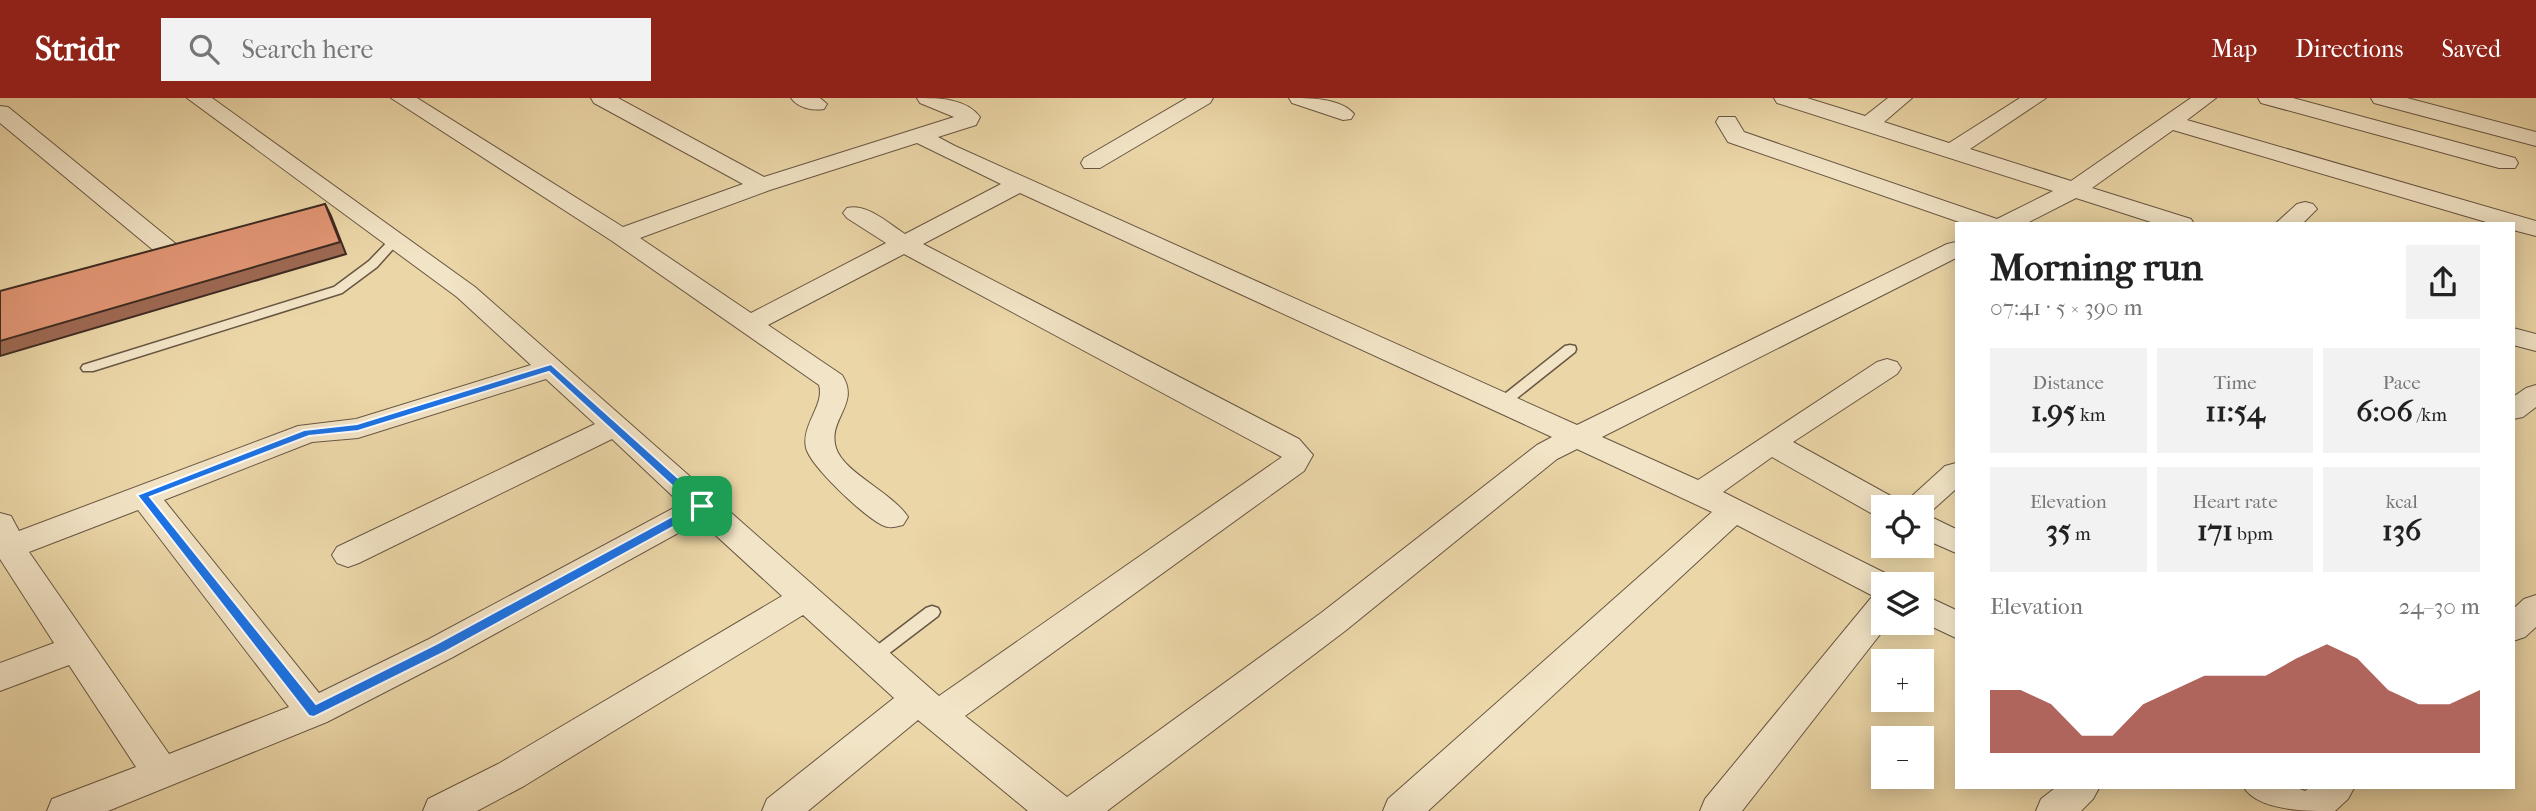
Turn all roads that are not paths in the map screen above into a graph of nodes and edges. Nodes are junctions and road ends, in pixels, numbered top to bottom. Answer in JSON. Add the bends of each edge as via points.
{"nodes":[{"id":1,"x":198,"y":98,"type":"edge"},
{"id":2,"x":402,"y":98,"type":"edge"},
{"id":3,"x":602,"y":98,"type":"edge"},
{"id":4,"x":928,"y":98,"type":"edge"},
{"id":5,"x":1202,"y":98,"type":"edge"},
{"id":6,"x":1300,"y":98,"type":"edge"},
{"id":7,"x":1785,"y":98,"type":"edge"},
{"id":8,"x":1901,"y":98,"type":"edge"},
{"id":9,"x":2035,"y":98,"type":"edge"},
{"id":10,"x":2205,"y":98,"type":"edge"},
{"id":11,"x":2269,"y":98,"type":"edge"},
{"id":12,"x":2382,"y":98,"type":"edge"},
{"id":13,"x":2487,"y":98,"type":"edge"},
{"id":14,"x":0,"y":112,"type":"edge"},
{"id":15,"x":1343,"y":114,"type":"dead end"},
{"id":16,"x":1727,"y":122,"type":"dead end"},
{"id":17,"x":2172,"y":123,"type":"junction"},
{"id":18,"x":2475,"y":123,"type":"junction"},
{"id":19,"x":1868,"y":124,"type":"junction"},
{"id":20,"x":921,"y":136,"type":"junction"},
{"id":21,"x":2536,"y":139,"type":"edge"},
{"id":22,"x":1953,"y":150,"type":"junction"},
{"id":23,"x":1092,"y":163,"type":"dead end"},
{"id":24,"x":2507,"y":163,"type":"dead end"},
{"id":25,"x":1020,"y":184,"type":"junction"},
{"id":26,"x":762,"y":185,"type":"junction"},
{"id":27,"x":2075,"y":190,"type":"junction"},
{"id":28,"x":345,"y":202,"type":"junction"},
{"id":29,"x":308,"y":212,"type":"edge"},
{"id":30,"x":855,"y":213,"type":"dead end"},
{"id":31,"x":1982,"y":222,"type":"edge"},
{"id":32,"x":2010,"y":222,"type":"edge"},
{"id":33,"x":2176,"y":222,"type":"edge"},
{"id":34,"x":2512,"y":222,"type":"edge"},
{"id":35,"x":2515,"y":223,"type":"edge"},
{"id":36,"x":2536,"y":229,"type":"edge"},
{"id":37,"x":621,"y":236,"type":"junction"},
{"id":38,"x":396,"y":239,"type":"junction"},
{"id":39,"x":192,"y":243,"type":"edge"},
{"id":40,"x":906,"y":245,"type":"junction"},
{"id":41,"x":167,"y":249,"type":"junction"},
{"id":42,"x":1955,"y":249,"type":"edge"},
{"id":43,"x":141,"y":256,"type":"edge"},
{"id":44,"x":750,"y":324,"type":"junction"},
{"id":45,"x":2515,"y":337,"type":"edge"},
{"id":46,"x":2536,"y":343,"type":"edge"},
{"id":47,"x":1570,"y":349,"type":"dead end"},
{"id":48,"x":88,"y":368,"type":"dead end"},
{"id":49,"x":551,"y":368,"type":"junction"},
{"id":50,"x":1886,"y":368,"type":"dead end"},
{"id":51,"x":2536,"y":394,"type":"edge"},
{"id":52,"x":1502,"y":403,"type":"junction"},
{"id":53,"x":2515,"y":409,"type":"edge"},
{"id":54,"x":615,"y":426,"type":"junction"},
{"id":55,"x":1573,"y":436,"type":"junction"},
{"id":56,"x":1771,"y":443,"type":"junction"},
{"id":57,"x":1955,"y":474,"type":"edge"},
{"id":58,"x":1700,"y":493,"type":"junction"},
{"id":59,"x":143,"y":495,"type":"junction"},
{"id":60,"x":1931,"y":495,"type":"edge"},
{"id":61,"x":1871,"y":499,"type":"edge"},
{"id":62,"x":702,"y":506,"type":"junction"},
{"id":63,"x":1734,"y":510,"type":"junction"},
{"id":64,"x":892,"y":517,"type":"dead end"},
{"id":65,"x":1934,"y":531,"type":"edge"},
{"id":66,"x":1955,"y":542,"type":"edge"},
{"id":67,"x":7,"y":548,"type":"edge"},
{"id":68,"x":348,"y":555,"type":"dead end"},
{"id":69,"x":1871,"y":581,"type":"edge"},
{"id":70,"x":805,"y":598,"type":"junction"},
{"id":71,"x":2536,"y":608,"type":"edge"},
{"id":72,"x":932,"y":612,"type":"dead end"},
{"id":73,"x":1934,"y":613,"type":"edge"},
{"id":74,"x":1871,"y":622,"type":"edge"},
{"id":75,"x":1955,"y":624,"type":"edge"},
{"id":76,"x":2515,"y":626,"type":"edge"},
{"id":77,"x":78,"y":648,"type":"junction"},
{"id":78,"x":873,"y":657,"type":"junction"},
{"id":79,"x":0,"y":677,"type":"edge"},
{"id":80,"x":928,"y":707,"type":"junction"},
{"id":81,"x":314,"y":712,"type":"junction"},
{"id":82,"x":161,"y":773,"type":"junction"},
{"id":83,"x":2079,"y":789,"type":"edge"},
{"id":84,"x":2265,"y":789,"type":"edge"},
{"id":85,"x":2333,"y":789,"type":"edge"},
{"id":86,"x":66,"y":811,"type":"edge"},
{"id":87,"x":443,"y":811,"type":"edge"},
{"id":88,"x":780,"y":811,"type":"edge"},
{"id":89,"x":1056,"y":811,"type":"edge"},
{"id":90,"x":1078,"y":811,"type":"edge"},
{"id":91,"x":1402,"y":811,"type":"edge"},
{"id":92,"x":1719,"y":811,"type":"edge"},
{"id":93,"x":2056,"y":811,"type":"edge"},
{"id":94,"x":2308,"y":811,"type":"edge"}],
"edges":[{"from":1,"to":28,"type":"street"},
{"from":2,"to":37,"type":"street"},
{"from":3,"to":26,"type":"street"},
{"from":4,"to":20,"type":"street","via":[[969,117]]},
{"from":5,"to":23,"type":"street"},
{"from":6,"to":15,"type":"street"},
{"from":7,"to":19,"type":"street"},
{"from":8,"to":19,"type":"street"},
{"from":9,"to":22,"type":"street"},
{"from":10,"to":17,"type":"street"},
{"from":11,"to":24,"type":"street"},
{"from":12,"to":18,"type":"street"},
{"from":13,"to":18,"type":"street"},
{"from":14,"to":41,"type":"street"},
{"from":16,"to":31,"type":"street","via":[[1736,137]]},
{"from":17,"to":27,"type":"street"},
{"from":17,"to":34,"type":"street"},
{"from":18,"to":21,"type":"street"},
{"from":19,"to":22,"type":"street"},
{"from":20,"to":25,"type":"street"},
{"from":20,"to":26,"type":"street"},
{"from":22,"to":27,"type":"street"},
{"from":25,"to":40,"type":"street"},
{"from":25,"to":52,"type":"street"},
{"from":26,"to":37,"type":"street"},
{"from":27,"to":32,"type":"street"},
{"from":27,"to":33,"type":"street"},
{"from":28,"to":29,"type":"street"},
{"from":28,"to":38,"type":"street"},
{"from":30,"to":40,"type":"street"},
{"from":35,"to":36,"type":"street"},
{"from":37,"to":44,"type":"street"},
{"from":38,"to":48,"type":"lane","via":[[373,264],[338,290]]},
{"from":38,"to":49,"type":"street","via":[[466,292]]},
{"from":39,"to":41,"type":"street"},
{"from":40,"to":44,"type":"street"},
{"from":40,"to":80,"type":"street","via":[[1289,446],[1298,455],[1293,464]]},
{"from":41,"to":43,"type":"street"},
{"from":42,"to":55,"type":"street"},
{"from":44,"to":64,"type":"street","via":[[832,381],[836,394],[821,447],[828,461]]},
{"from":45,"to":46,"type":"street"},
{"from":47,"to":52,"type":"lane"},
{"from":49,"to":54,"type":"street"},
{"from":49,"to":59,"type":"street","via":[[358,428],[308,433]]},
{"from":50,"to":56,"type":"street"},
{"from":51,"to":53,"type":"street"},
{"from":52,"to":55,"type":"street"},
{"from":54,"to":62,"type":"street"},
{"from":54,"to":68,"type":"street"},
{"from":55,"to":58,"type":"street"},
{"from":55,"to":90,"type":"street","via":[[1514,475],[1333,622]]},
{"from":56,"to":58,"type":"street"},
{"from":56,"to":61,"type":"street"},
{"from":57,"to":60,"type":"street"},
{"from":58,"to":63,"type":"street"},
{"from":59,"to":67,"type":"street"},
{"from":59,"to":81,"type":"street"},
{"from":62,"to":70,"type":"street"},
{"from":62,"to":81,"type":"street"},
{"from":63,"to":69,"type":"street"},
{"from":63,"to":91,"type":"street"},
{"from":65,"to":66,"type":"street"},
{"from":67,"to":77,"type":"street"},
{"from":70,"to":78,"type":"street"},
{"from":70,"to":87,"type":"street","via":[[523,768]]},
{"from":71,"to":76,"type":"street"},
{"from":72,"to":78,"type":"lane"},
{"from":73,"to":75,"type":"street"},
{"from":74,"to":92,"type":"street"},
{"from":77,"to":79,"type":"street"},
{"from":77,"to":82,"type":"street"},
{"from":78,"to":80,"type":"street"},
{"from":80,"to":88,"type":"street"},
{"from":80,"to":89,"type":"street"},
{"from":81,"to":82,"type":"street"},
{"from":82,"to":86,"type":"street"},
{"from":83,"to":93,"type":"street"},
{"from":84,"to":94,"type":"street"},
{"from":85,"to":94,"type":"street"}]}
